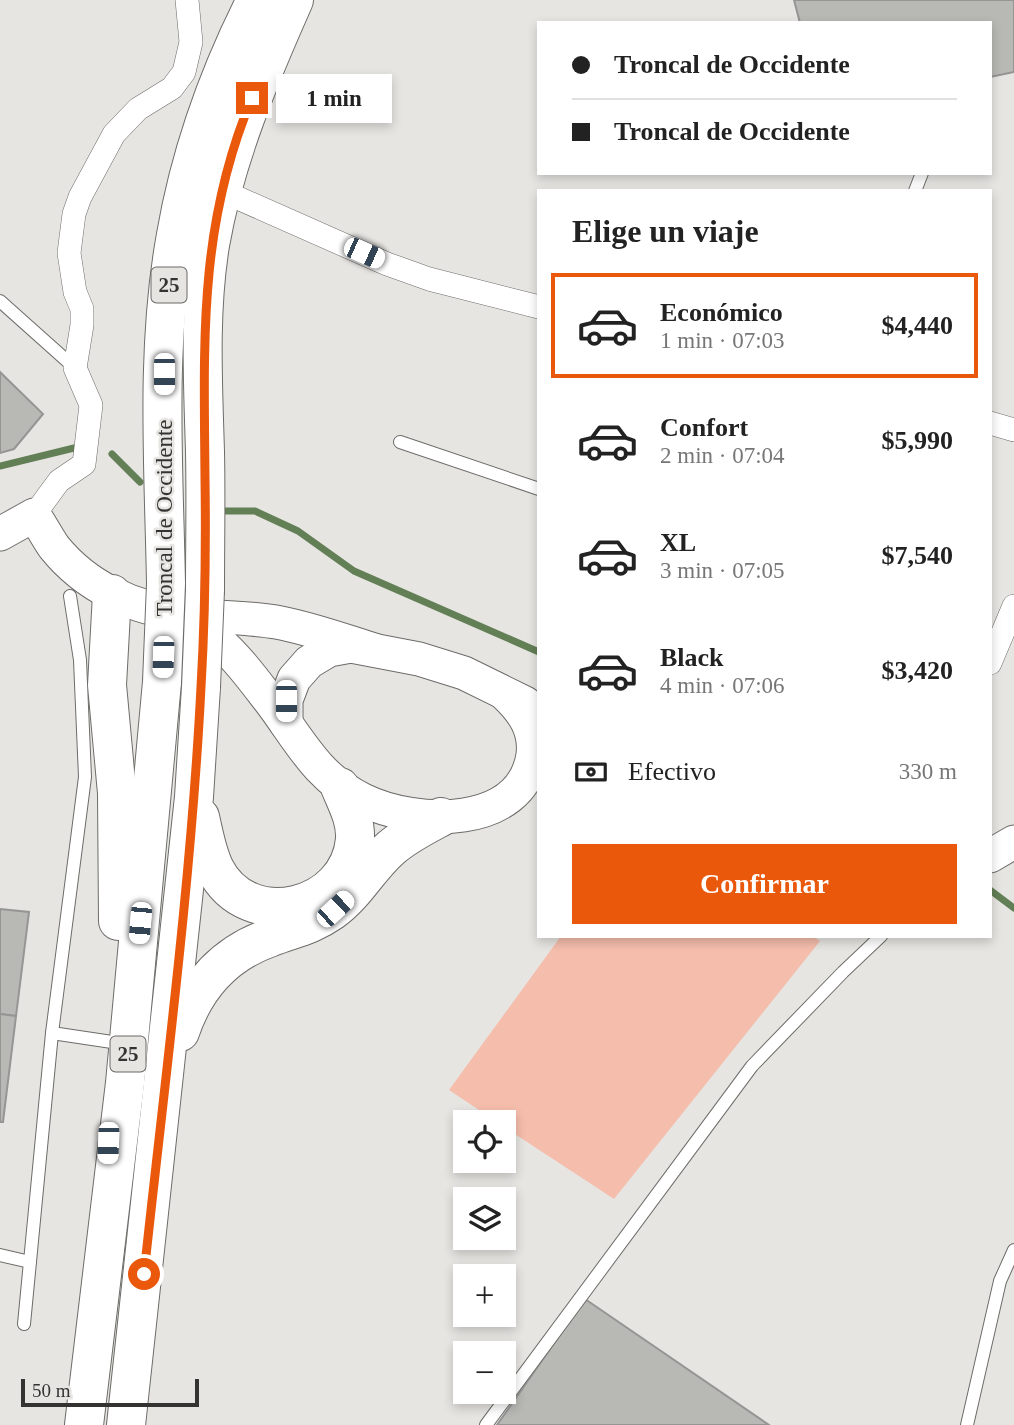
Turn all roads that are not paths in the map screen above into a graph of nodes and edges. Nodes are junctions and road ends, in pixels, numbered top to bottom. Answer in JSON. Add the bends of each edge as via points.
{"nodes":[{"id":1,"x":187,"y":0,"type":"edge"},
{"id":2,"x":256,"y":0,"type":"edge"},
{"id":3,"x":294,"y":0,"type":"edge"},
{"id":4,"x":222,"y":191,"type":"junction"},
{"id":5,"x":0,"y":300,"type":"edge"},
{"id":6,"x":537,"y":306,"type":"edge"},
{"id":7,"x":75,"y":368,"type":"junction"},
{"id":8,"x":992,"y":424,"type":"edge"},
{"id":9,"x":1014,"y":430,"type":"edge"},
{"id":10,"x":400,"y":442,"type":"dead end"},
{"id":11,"x":537,"y":488,"type":"edge"},
{"id":12,"x":34,"y":515,"type":"junction"},
{"id":13,"x":0,"y":534,"type":"edge"},
{"id":14,"x":112,"y":594,"type":"junction"},
{"id":15,"x":70,"y":596,"type":"dead end"},
{"id":16,"x":184,"y":596,"type":"junction"},
{"id":17,"x":1014,"y":606,"type":"edge"},
{"id":18,"x":374,"y":650,"type":"junction"},
{"id":19,"x":992,"y":658,"type":"edge"},
{"id":20,"x":505,"y":694,"type":"junction"},
{"id":21,"x":537,"y":708,"type":"edge"},
{"id":22,"x":286,"y":723,"type":"junction"},
{"id":23,"x":340,"y":787,"type":"junction"},
{"id":24,"x":194,"y":797,"type":"junction"},
{"id":25,"x":537,"y":805,"type":"edge"},
{"id":26,"x":488,"y":809,"type":"junction"},
{"id":27,"x":441,"y":817,"type":"junction"},
{"id":28,"x":1014,"y":842,"type":"edge"},
{"id":29,"x":992,"y":855,"type":"edge"},
{"id":30,"x":879,"y":938,"type":"edge"},
{"id":31,"x":52,"y":1033,"type":"junction"},
{"id":32,"x":112,"y":1042,"type":"junction"},
{"id":33,"x":164,"y":1095,"type":"junction"},
{"id":34,"x":105,"y":1244,"type":"junction"},
{"id":35,"x":1014,"y":1250,"type":"edge"},
{"id":36,"x":0,"y":1255,"type":"edge"},
{"id":37,"x":30,"y":1262,"type":"junction"},
{"id":38,"x":24,"y":1324,"type":"dead end"},
{"id":39,"x":84,"y":1425,"type":"edge"},
{"id":40,"x":126,"y":1425,"type":"edge"},
{"id":41,"x":486,"y":1425,"type":"edge"},
{"id":42,"x":967,"y":1425,"type":"edge"}],
"edges":[{"from":1,"to":7,"type":"street","via":[[191,42],[184,72],[172,88],[138,109],[114,134],[74,214],[69,253],[82,309]]},
{"from":2,"to":16,"type":"highway","name":"Troncal de Occidente","number":"25","via":[[235,41],[187,180],[167,301],[164,374]]},
{"from":3,"to":4,"type":"highway","name":"Troncal de Occidente","number":"25","via":[[243,118]]},
{"from":4,"to":6,"type":"street","via":[[387,264]]},
{"from":4,"to":16,"type":"highway","name":"Troncal de Occidente","number":"25","via":[[210,246]]},
{"from":5,"to":7,"type":"lane"},
{"from":7,"to":12,"type":"street","via":[[91,405],[84,464],[59,481]]},
{"from":8,"to":9,"type":"street"},
{"from":10,"to":11,"type":"lane"},
{"from":12,"to":13,"type":"street"},
{"from":12,"to":14,"type":"street","via":[[54,547],[80,574]]},
{"from":14,"to":16,"type":"street","via":[[146,608]]},
{"from":14,"to":32,"type":"highway","via":[[107,685],[117,793],[118,889]]},
{"from":15,"to":31,"type":"lane","via":[[80,660],[85,777]]},
{"from":16,"to":18,"type":"street"},
{"from":16,"to":22,"type":"street"},
{"from":16,"to":24,"type":"highway","name":"Troncal de Occidente","number":"25","bridge":true,"via":[[201,687]]},
{"from":16,"to":34,"type":"highway","name":"Troncal de Occidente","number":"25","bridge":true,"via":[[162,682],[125,1083]]},
{"from":17,"to":19,"type":"street"},
{"from":18,"to":20,"type":"street","via":[[464,673]]},
{"from":18,"to":22,"type":"street","via":[[351,646],[329,650],[309,662],[294,679],[286,701]]},
{"from":20,"to":21,"type":"street"},
{"from":20,"to":26,"type":"street","via":[[521,709],[534,747],[522,786]]},
{"from":22,"to":23,"type":"street","via":[[306,755]]},
{"from":23,"to":24,"type":"highway","via":[[354,820],[350,860],[340,879],[325,893],[304,904],[281,908],[246,899],[229,887],[216,870]]},
{"from":23,"to":27,"type":"street","via":[[389,810]]},
{"from":24,"to":33,"type":"highway","name":"Troncal de Occidente","number":"25"},
{"from":25,"to":26,"type":"street"},
{"from":26,"to":27,"type":"street"},
{"from":27,"to":33,"type":"highway","via":[[390,849],[335,909],[295,931],[246,947],[215,972],[192,1002]]},
{"from":28,"to":29,"type":"street"},
{"from":30,"to":41,"type":"lane","via":[[752,1066]]},
{"from":31,"to":32,"type":"lane"},
{"from":31,"to":37,"type":"lane"},
{"from":32,"to":34,"type":"highway"},
{"from":33,"to":40,"type":"highway","name":"Troncal de Occidente","number":"25"},
{"from":34,"to":39,"type":"highway","name":"Troncal de Occidente","number":"25"},
{"from":35,"to":42,"type":"lane","via":[[1000,1281]]},
{"from":36,"to":37,"type":"lane"},
{"from":37,"to":38,"type":"lane"}]}
